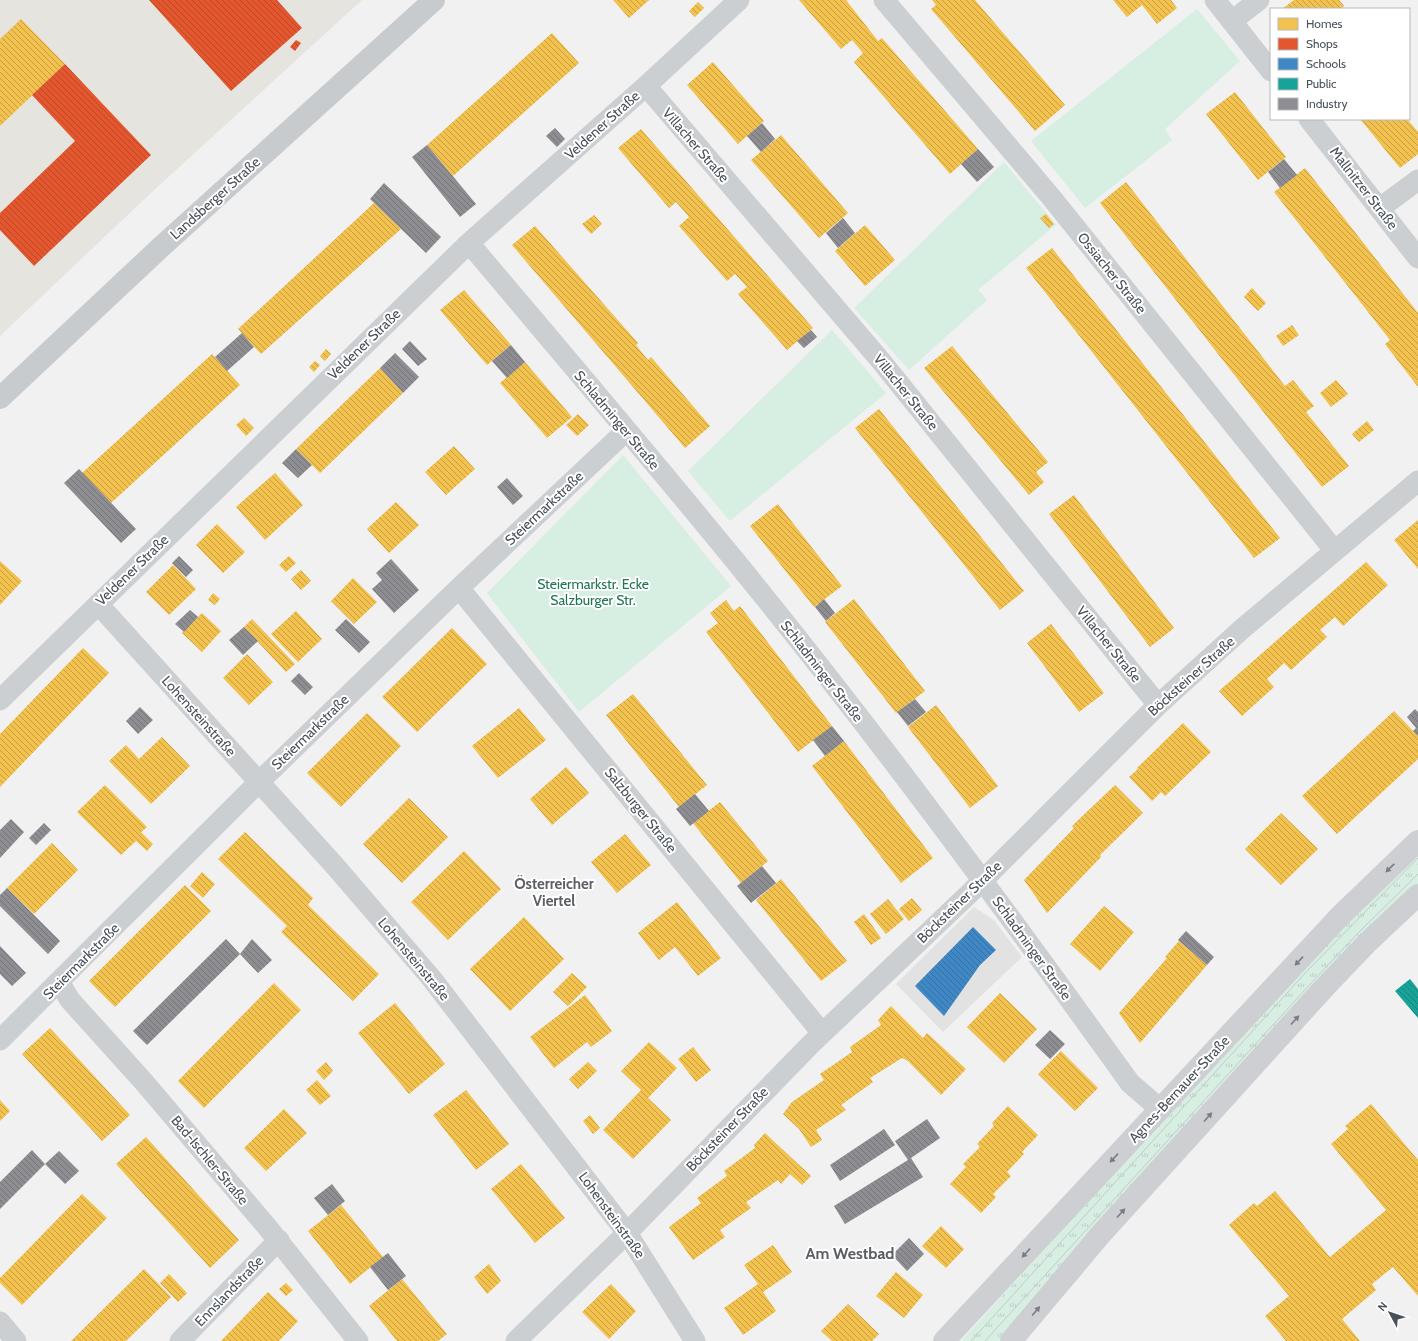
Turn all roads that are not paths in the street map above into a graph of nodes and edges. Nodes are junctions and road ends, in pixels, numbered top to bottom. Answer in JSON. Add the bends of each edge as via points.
{"nodes":[{"id":1,"x":434,"y":0,"type":"edge"},
{"id":2,"x":739,"y":0,"type":"edge"},
{"id":3,"x":884,"y":0,"type":"edge"},
{"id":4,"x":1215,"y":0,"type":"edge"},
{"id":5,"x":1259,"y":0,"type":"edge"},
{"id":6,"x":1232,"y":21,"type":"junction"},
{"id":7,"x":1270,"y":70,"type":"edge"},
{"id":8,"x":646,"y":86,"type":"junction"},
{"id":9,"x":1310,"y":120,"type":"edge"},
{"id":10,"x":1418,"y":180,"type":"edge"},
{"id":11,"x":1380,"y":208,"type":"junction"},
{"id":12,"x":469,"y":243,"type":"junction"},
{"id":13,"x":1418,"y":258,"type":"edge"},
{"id":14,"x":0,"y":398,"type":"edge"},
{"id":15,"x":626,"y":431,"type":"junction"},
{"id":16,"x":1418,"y":481,"type":"edge"},
{"id":17,"x":1334,"y":550,"type":"junction"},
{"id":18,"x":459,"y":588,"type":"junction"},
{"id":19,"x":98,"y":604,"type":"junction"},
{"id":20,"x":0,"y":700,"type":"edge"},
{"id":21,"x":1158,"y":705,"type":"junction"},
{"id":22,"x":259,"y":782,"type":"junction"},
{"id":23,"x":1418,"y":841,"type":"edge"},
{"id":24,"x":983,"y":880,"type":"junction"},
{"id":25,"x":1418,"y":895,"type":"edge"},
{"id":26,"x":60,"y":982,"type":"junction"},
{"id":27,"x":822,"y":1033,"type":"junction"},
{"id":28,"x":0,"y":1040,"type":"edge"},
{"id":29,"x":1160,"y":1109,"type":"junction"},
{"id":30,"x":627,"y":1233,"type":"junction"},
{"id":31,"x":278,"y":1240,"type":"junction"},
{"id":32,"x":0,"y":1322,"type":"edge"},
{"id":33,"x":16,"y":1341,"type":"edge"},
{"id":34,"x":180,"y":1341,"type":"edge"},
{"id":35,"x":358,"y":1341,"type":"edge"},
{"id":36,"x":516,"y":1341,"type":"edge"},
{"id":37,"x":695,"y":1341,"type":"edge"},
{"id":38,"x":944,"y":1341,"type":"edge"},
{"id":39,"x":1011,"y":1341,"type":"edge"}],
"edges":[{"from":1,"to":14,"type":"main road","name":"Landsberger Straße","via":[[161,247]]},
{"from":2,"to":8,"type":"street","name":"Veldener Straße"},
{"from":3,"to":17,"type":"street","name":"Ossiacher Straße","via":[[1051,197]]},
{"from":4,"to":6,"type":"street"},
{"from":5,"to":6,"type":"street"},
{"from":6,"to":7,"type":"street"},
{"from":8,"to":12,"type":"street","name":"Veldener Straße"},
{"from":8,"to":21,"type":"street","name":"Villacher Straße","via":[[881,361]]},
{"from":9,"to":11,"type":"street","name":"Mallnitzer Straße"},
{"from":10,"to":11,"type":"street"},
{"from":11,"to":13,"type":"street","name":"Mallnitzer Straße"},
{"from":12,"to":15,"type":"street","name":"Schladminger Straße"},
{"from":12,"to":19,"type":"street","name":"Veldener Straße"},
{"from":15,"to":18,"type":"street","name":"Steiermarkstraße"},
{"from":15,"to":24,"type":"street","name":"Schladminger Straße","via":[[742,569]]},
{"from":16,"to":17,"type":"street","name":"Böcksteiner Straße"},
{"from":17,"to":21,"type":"street","name":"Böcksteiner Straße"},
{"from":18,"to":22,"type":"street","name":"Steiermarkstraße"},
{"from":18,"to":27,"type":"street","name":"Salzburger Straße"},
{"from":19,"to":20,"type":"street","name":"Veldener Straße"},
{"from":19,"to":22,"type":"street","name":"Lohensteinstraße"},
{"from":21,"to":24,"type":"street","name":"Böcksteiner Straße"},
{"from":22,"to":26,"type":"street","name":"Steiermarkstraße"},
{"from":22,"to":30,"type":"street","name":"Lohensteinstraße","via":[[432,979]]},
{"from":23,"to":29,"type":"main road","name":"Agnes-Bernauer-Straße","one_way":true,"via":[[1340,916]]},
{"from":24,"to":27,"type":"street","name":"Böcksteiner Straße"},
{"from":24,"to":29,"type":"street","name":"Schladminger Straße","via":[[1130,1082]]},
{"from":39,"to":25,"type":"main road","one_way":true,"via":[[1101,1234],[1324,988]]},
{"from":26,"to":28,"type":"street","name":"Steiermarkstraße"},
{"from":26,"to":31,"type":"street","name":"Bad-Ischler-Straße","via":[[70,1000],[143,1081]]},
{"from":27,"to":30,"type":"street","name":"Böcksteiner Straße"},
{"from":29,"to":38,"type":"main road","name":"Agnes-Bernauer-Straße","one_way":true},
{"from":30,"to":36,"type":"street","name":"Böcksteiner Straße"},
{"from":30,"to":37,"type":"street","name":"Lohensteinstraße"},
{"from":31,"to":34,"type":"street","name":"Ennslandstraße"},
{"from":31,"to":35,"type":"street","name":"Bad-Ischler-Straße"},
{"from":32,"to":33,"type":"street"}]}
